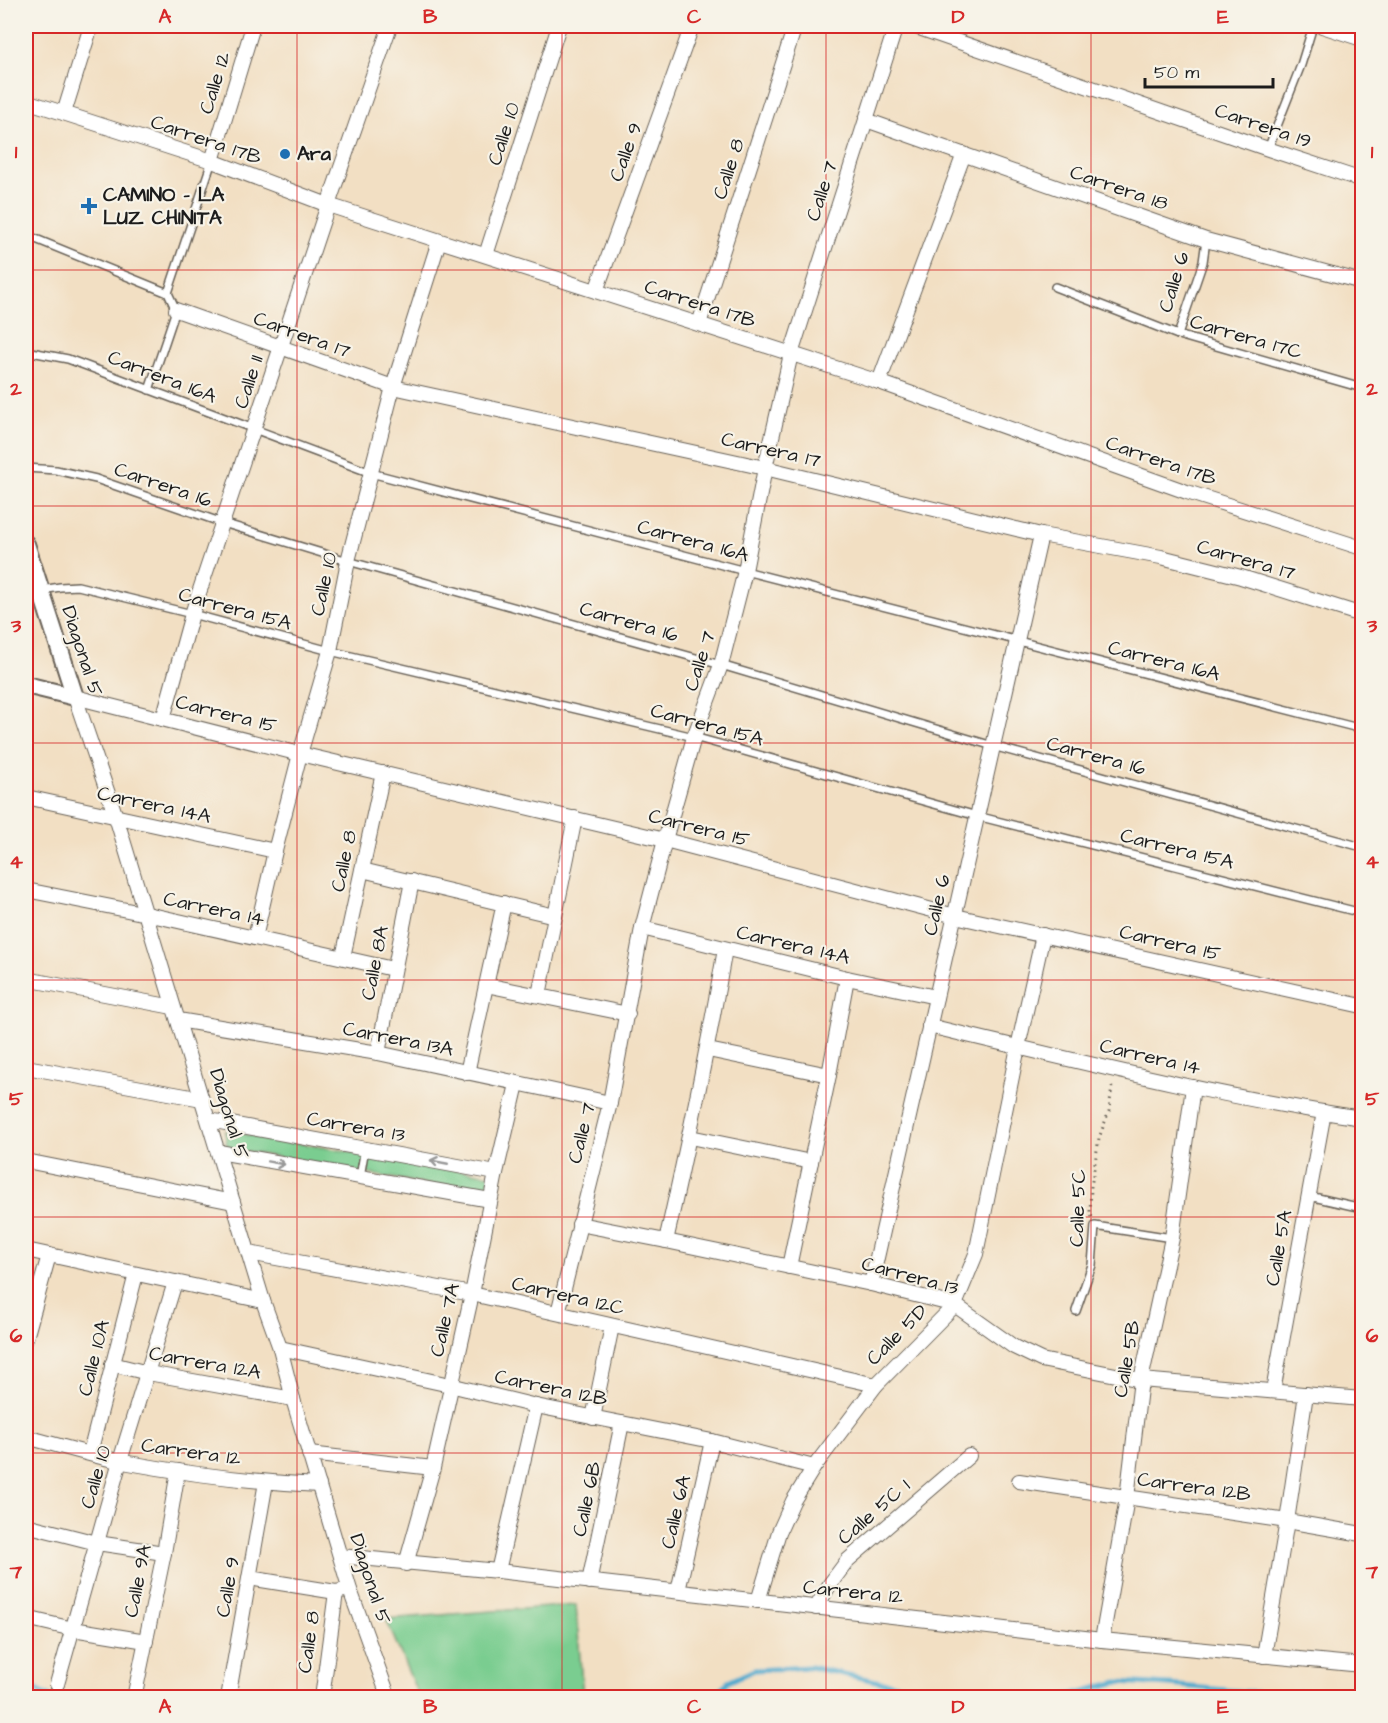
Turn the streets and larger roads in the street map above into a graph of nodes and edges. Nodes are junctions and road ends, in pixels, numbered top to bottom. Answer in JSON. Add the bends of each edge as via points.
{"nodes":[{"id":1,"x":91,"y":26,"type":"edge"},
{"id":2,"x":253,"y":26,"type":"edge"},
{"id":3,"x":390,"y":26,"type":"edge"},
{"id":4,"x":559,"y":26,"type":"edge"},
{"id":5,"x":692,"y":26,"type":"edge"},
{"id":6,"x":795,"y":26,"type":"edge"},
{"id":7,"x":896,"y":26,"type":"edge"},
{"id":8,"x":913,"y":26,"type":"edge"},
{"id":9,"x":1322,"y":26,"type":"edge"},
{"id":10,"x":1362,"y":39,"type":"edge"},
{"id":11,"x":26,"y":101,"type":"edge"},
{"id":12,"x":64,"y":113,"type":"junction"},
{"id":13,"x":866,"y":120,"type":"junction"},
{"id":14,"x":964,"y":154,"type":"junction"},
{"id":15,"x":212,"y":161,"type":"junction"},
{"id":16,"x":1362,"y":180,"type":"edge"},
{"id":17,"x":328,"y":205,"type":"junction"},
{"id":18,"x":440,"y":241,"type":"junction"},
{"id":19,"x":486,"y":255,"type":"junction"},
{"id":20,"x":1362,"y":282,"type":"edge"},
{"id":21,"x":596,"y":291,"type":"junction"},
{"id":22,"x":176,"y":310,"type":"road end"},
{"id":23,"x":699,"y":324,"type":"junction"},
{"id":24,"x":281,"y":348,"type":"junction"},
{"id":25,"x":790,"y":354,"type":"junction"},
{"id":26,"x":879,"y":382,"type":"junction"},
{"id":27,"x":393,"y":387,"type":"junction"},
{"id":28,"x":765,"y":468,"type":"junction"},
{"id":29,"x":1041,"y":535,"type":"junction"},
{"id":30,"x":26,"y":544,"type":"edge"},
{"id":31,"x":1362,"y":548,"type":"edge"},
{"id":32,"x":1362,"y":615,"type":"edge"},
{"id":33,"x":26,"y":685,"type":"edge"},
{"id":34,"x":75,"y":697,"type":"junction"},
{"id":35,"x":163,"y":719,"type":"junction"},
{"id":36,"x":300,"y":754,"type":"junction"},
{"id":37,"x":383,"y":773,"type":"junction"},
{"id":38,"x":26,"y":797,"type":"edge"},
{"id":39,"x":116,"y":817,"type":"junction"},
{"id":40,"x":575,"y":818,"type":"junction"},
{"id":41,"x":664,"y":840,"type":"junction"},
{"id":42,"x":275,"y":851,"type":"junction"},
{"id":43,"x":362,"y":870,"type":"junction"},
{"id":44,"x":412,"y":881,"type":"junction"},
{"id":45,"x":26,"y":890,"type":"edge"},
{"id":46,"x":504,"y":903,"type":"junction"},
{"id":47,"x":147,"y":914,"type":"junction"},
{"id":48,"x":555,"y":916,"type":"junction"},
{"id":49,"x":955,"y":916,"type":"junction"},
{"id":50,"x":642,"y":928,"type":"junction"},
{"id":51,"x":1043,"y":935,"type":"junction"},
{"id":52,"x":255,"y":938,"type":"junction"},
{"id":53,"x":725,"y":949,"type":"junction"},
{"id":54,"x":343,"y":957,"type":"junction"},
{"id":55,"x":393,"y":969,"type":"junction"},
{"id":56,"x":847,"y":978,"type":"junction"},
{"id":57,"x":26,"y":979,"type":"edge"},
{"id":58,"x":486,"y":985,"type":"junction"},
{"id":59,"x":539,"y":995,"type":"junction"},
{"id":60,"x":936,"y":996,"type":"junction"},
{"id":61,"x":1362,"y":1006,"type":"edge"},
{"id":62,"x":176,"y":1014,"type":"junction"},
{"id":63,"x":627,"y":1014,"type":"junction"},
{"id":64,"x":930,"y":1026,"type":"junction"},
{"id":65,"x":1018,"y":1047,"type":"junction"},
{"id":66,"x":708,"y":1050,"type":"junction"},
{"id":67,"x":378,"y":1053,"type":"junction"},
{"id":68,"x":26,"y":1067,"type":"edge"},
{"id":69,"x":467,"y":1073,"type":"junction"},
{"id":70,"x":829,"y":1075,"type":"junction"},
{"id":71,"x":517,"y":1084,"type":"junction"},
{"id":72,"x":1193,"y":1087,"type":"junction"},
{"id":73,"x":202,"y":1099,"type":"junction"},
{"id":74,"x":610,"y":1103,"type":"junction"},
{"id":75,"x":1324,"y":1112,"type":"junction"},
{"id":76,"x":1362,"y":1118,"type":"edge"},
{"id":77,"x":209,"y":1120,"type":"junction"},
{"id":78,"x":690,"y":1137,"type":"junction"},
{"id":79,"x":219,"y":1152,"type":"junction"},
{"id":80,"x":26,"y":1161,"type":"edge"},
{"id":81,"x":811,"y":1162,"type":"junction"},
{"id":82,"x":496,"y":1173,"type":"junction"},
{"id":83,"x":490,"y":1200,"type":"junction"},
{"id":84,"x":233,"y":1202,"type":"junction"},
{"id":85,"x":579,"y":1224,"type":"junction"},
{"id":86,"x":666,"y":1241,"type":"junction"},
{"id":87,"x":26,"y":1250,"type":"edge"},
{"id":88,"x":249,"y":1253,"type":"junction"},
{"id":89,"x":49,"y":1255,"type":"junction"},
{"id":90,"x":789,"y":1267,"type":"junction"},
{"id":91,"x":136,"y":1274,"type":"junction"},
{"id":92,"x":175,"y":1282,"type":"junction"},
{"id":93,"x":871,"y":1284,"type":"junction"},
{"id":94,"x":472,"y":1294,"type":"junction"},
{"id":95,"x":263,"y":1300,"type":"junction"},
{"id":96,"x":955,"y":1305,"type":"junction"},
{"id":97,"x":558,"y":1313,"type":"junction"},
{"id":98,"x":612,"y":1326,"type":"junction"},
{"id":99,"x":26,"y":1338,"type":"edge"},
{"id":100,"x":280,"y":1348,"type":"junction"},
{"id":101,"x":112,"y":1364,"type":"junction"},
{"id":102,"x":148,"y":1374,"type":"junction"},
{"id":103,"x":1141,"y":1380,"type":"junction"},
{"id":104,"x":876,"y":1384,"type":"junction"},
{"id":105,"x":450,"y":1385,"type":"junction"},
{"id":106,"x":1273,"y":1390,"type":"junction"},
{"id":107,"x":1306,"y":1394,"type":"junction"},
{"id":108,"x":293,"y":1399,"type":"junction"},
{"id":109,"x":1362,"y":1400,"type":"edge"},
{"id":110,"x":536,"y":1406,"type":"junction"},
{"id":111,"x":592,"y":1418,"type":"junction"},
{"id":112,"x":622,"y":1423,"type":"junction"},
{"id":113,"x":26,"y":1437,"type":"edge"},
{"id":114,"x":712,"y":1441,"type":"junction"},
{"id":115,"x":90,"y":1453,"type":"junction"},
{"id":116,"x":309,"y":1454,"type":"junction"},
{"id":117,"x":969,"y":1456,"type":"dead end"},
{"id":118,"x":120,"y":1461,"type":"junction"},
{"id":119,"x":814,"y":1467,"type":"junction"},
{"id":120,"x":433,"y":1468,"type":"junction"},
{"id":121,"x":178,"y":1471,"type":"junction"},
{"id":122,"x":1019,"y":1481,"type":"dead end"},
{"id":123,"x":266,"y":1482,"type":"junction"},
{"id":124,"x":319,"y":1485,"type":"junction"},
{"id":125,"x":1127,"y":1498,"type":"junction"},
{"id":126,"x":1287,"y":1521,"type":"junction"},
{"id":127,"x":26,"y":1525,"type":"edge"},
{"id":128,"x":1362,"y":1534,"type":"edge"},
{"id":129,"x":97,"y":1543,"type":"junction"},
{"id":130,"x":164,"y":1553,"type":"junction"},
{"id":131,"x":340,"y":1556,"type":"junction"},
{"id":132,"x":406,"y":1564,"type":"junction"},
{"id":133,"x":498,"y":1571,"type":"junction"},
{"id":134,"x":249,"y":1578,"type":"junction"},
{"id":135,"x":589,"y":1582,"type":"junction"},
{"id":136,"x":343,"y":1591,"type":"junction"},
{"id":137,"x":678,"y":1591,"type":"junction"},
{"id":138,"x":758,"y":1601,"type":"junction"},
{"id":139,"x":816,"y":1608,"type":"junction"},
{"id":140,"x":26,"y":1618,"type":"edge"},
{"id":141,"x":73,"y":1629,"type":"junction"},
{"id":142,"x":1102,"y":1640,"type":"junction"},
{"id":143,"x":146,"y":1641,"type":"junction"},
{"id":144,"x":1264,"y":1656,"type":"junction"},
{"id":145,"x":1362,"y":1665,"type":"edge"},
{"id":146,"x":57,"y":1684,"type":"dead end"},
{"id":147,"x":134,"y":1698,"type":"edge"},
{"id":148,"x":228,"y":1698,"type":"edge"},
{"id":149,"x":322,"y":1698,"type":"edge"},
{"id":150,"x":389,"y":1698,"type":"edge"}],
"edges":[{"from":1,"to":12,"type":"street"},
{"from":2,"to":15,"type":"street","name":"Calle 12"},
{"from":3,"to":17,"type":"street","name":"Calle 11"},
{"from":4,"to":19,"type":"street","name":"Calle 10"},
{"from":5,"to":21,"type":"street","name":"Calle 9"},
{"from":6,"to":23,"type":"street","name":"Calle 8"},
{"from":7,"to":13,"type":"street","name":"Calle 7"},
{"from":8,"to":16,"type":"street","name":"Carrera 19"},
{"from":9,"to":10,"type":"street"},
{"from":11,"to":12,"type":"street","name":"Carrera 17B"},
{"from":12,"to":15,"type":"street","name":"Carrera 17B"},
{"from":13,"to":14,"type":"street","name":"Carrera 18"},
{"from":13,"to":25,"type":"street","name":"Calle 7"},
{"from":14,"to":20,"type":"street","name":"Carrera 18","via":[[1206,240]]},
{"from":14,"to":26,"type":"street"},
{"from":15,"to":17,"type":"street","name":"Carrera 17B"},
{"from":17,"to":18,"type":"street","name":"Carrera 17B"},
{"from":17,"to":24,"type":"street","name":"Calle 11"},
{"from":18,"to":19,"type":"street","name":"Carrera 17B"},
{"from":18,"to":27,"type":"street","name":"Calle 10"},
{"from":19,"to":21,"type":"street","name":"Carrera 17B"},
{"from":21,"to":23,"type":"street","name":"Carrera 17B"},
{"from":22,"to":24,"type":"street","name":"Carrera 17"},
{"from":23,"to":25,"type":"street","name":"Carrera 17B"},
{"from":24,"to":27,"type":"street","name":"Carrera 17"},
{"from":24,"to":35,"type":"street","name":"Calle 11","via":[[192,614]]},
{"from":25,"to":26,"type":"street","name":"Carrera 17B"},
{"from":25,"to":28,"type":"street","name":"Calle 7"},
{"from":26,"to":31,"type":"street","name":"Carrera 17B","via":[[1187,492]]},
{"from":27,"to":28,"type":"street","name":"Carrera 17"},
{"from":27,"to":36,"type":"street","name":"Calle 10","via":[[348,561],[330,651]]},
{"from":28,"to":29,"type":"street","name":"Carrera 17"},
{"from":28,"to":41,"type":"street","name":"Calle 7","via":[[721,665],[694,737]]},
{"from":29,"to":32,"type":"street","name":"Carrera 17","via":[[1161,557]]},
{"from":29,"to":49,"type":"street","name":"Calle 6"},
{"from":30,"to":34,"type":"street","name":"Diagonal 5"},
{"from":33,"to":34,"type":"street","name":"Carrera 15"},
{"from":34,"to":35,"type":"street","name":"Carrera 15"},
{"from":34,"to":39,"type":"street","name":"Diagonal 5"},
{"from":35,"to":36,"type":"street","name":"Carrera 15"},
{"from":36,"to":37,"type":"street","name":"Carrera 15"},
{"from":36,"to":42,"type":"street","name":"Calle 10"},
{"from":37,"to":40,"type":"street","name":"Carrera 15"},
{"from":37,"to":43,"type":"street","name":"Calle 8"},
{"from":38,"to":39,"type":"street","name":"Carrera 14A"},
{"from":39,"to":42,"type":"street","name":"Carrera 14A"},
{"from":39,"to":47,"type":"street","name":"Diagonal 5"},
{"from":40,"to":41,"type":"street","name":"Carrera 15"},
{"from":40,"to":48,"type":"street"},
{"from":41,"to":49,"type":"street","name":"Carrera 15"},
{"from":41,"to":50,"type":"street","name":"Calle 7"},
{"from":42,"to":52,"type":"street","name":"Calle 10"},
{"from":43,"to":44,"type":"street"},
{"from":43,"to":54,"type":"street","name":"Calle 8"},
{"from":44,"to":46,"type":"street"},
{"from":44,"to":55,"type":"street","name":"Calle 8A"},
{"from":45,"to":47,"type":"street","name":"Carrera 14"},
{"from":46,"to":48,"type":"street"},
{"from":46,"to":58,"type":"street"},
{"from":47,"to":52,"type":"street","name":"Carrera 14"},
{"from":47,"to":62,"type":"street","name":"Diagonal 5"},
{"from":48,"to":59,"type":"street"},
{"from":49,"to":51,"type":"street","name":"Carrera 15"},
{"from":49,"to":60,"type":"street","name":"Calle 6"},
{"from":50,"to":53,"type":"street","name":"Carrera 14A"},
{"from":50,"to":63,"type":"street","name":"Calle 7"},
{"from":51,"to":61,"type":"street","name":"Carrera 15"},
{"from":51,"to":65,"type":"street","name":"Calle 5D"},
{"from":52,"to":54,"type":"street","name":"Carrera 14"},
{"from":53,"to":56,"type":"street","name":"Carrera 14A"},
{"from":53,"to":66,"type":"street"},
{"from":54,"to":55,"type":"street","name":"Carrera 14"},
{"from":55,"to":67,"type":"street","name":"Calle 8A"},
{"from":56,"to":60,"type":"street","name":"Carrera 14A"},
{"from":56,"to":70,"type":"street"},
{"from":57,"to":62,"type":"street","name":"Carrera 13A"},
{"from":58,"to":59,"type":"street"},
{"from":58,"to":69,"type":"street"},
{"from":59,"to":63,"type":"street"},
{"from":60,"to":64,"type":"street","name":"Calle 6"},
{"from":62,"to":67,"type":"street","name":"Carrera 13A"},
{"from":62,"to":73,"type":"street","name":"Diagonal 5"},
{"from":63,"to":74,"type":"street","name":"Calle 7"},
{"from":64,"to":65,"type":"street","name":"Carrera 14"},
{"from":64,"to":93,"type":"street","name":"Calle 6"},
{"from":65,"to":72,"type":"street","name":"Carrera 14"},
{"from":65,"to":96,"type":"street","name":"Calle 5D","via":[[976,1254]]},
{"from":66,"to":70,"type":"street"},
{"from":66,"to":78,"type":"street"},
{"from":67,"to":69,"type":"street","name":"Carrera 13A"},
{"from":68,"to":73,"type":"street"},
{"from":69,"to":71,"type":"street","name":"Carrera 13A"},
{"from":70,"to":81,"type":"street"},
{"from":71,"to":74,"type":"street","name":"Carrera 13A"},
{"from":71,"to":82,"type":"street","name":"Calle 7A"},
{"from":72,"to":75,"type":"street","name":"Carrera 14"},
{"from":72,"to":103,"type":"street","name":"Calle 5B","via":[[1172,1238]]},
{"from":73,"to":77,"type":"street","name":"Diagonal 5"},
{"from":74,"to":85,"type":"street","name":"Calle 7"},
{"from":75,"to":76,"type":"street","name":"Carrera 14"},
{"from":75,"to":106,"type":"street","name":"Calle 5A"},
{"from":77,"to":79,"type":"street","name":"Diagonal 5"},
{"from":82,"to":77,"type":"street","name":"Carrera 13","one_way":true},
{"from":78,"to":81,"type":"street"},
{"from":78,"to":86,"type":"street"},
{"from":79,"to":83,"type":"street","one_way":true},
{"from":79,"to":84,"type":"street","name":"Diagonal 5"},
{"from":80,"to":84,"type":"street"},
{"from":81,"to":90,"type":"street"},
{"from":82,"to":83,"type":"street","name":"Calle 7A"},
{"from":83,"to":94,"type":"street","name":"Calle 7A"},
{"from":84,"to":88,"type":"street","name":"Diagonal 5"},
{"from":85,"to":86,"type":"street","name":"Carrera 13"},
{"from":85,"to":97,"type":"street","name":"Calle 7"},
{"from":86,"to":90,"type":"street","name":"Carrera 13"},
{"from":87,"to":89,"type":"street"},
{"from":88,"to":94,"type":"street","name":"Carrera 12C"},
{"from":88,"to":95,"type":"street","name":"Diagonal 5"},
{"from":89,"to":91,"type":"street"},
{"from":89,"to":99,"type":"street"},
{"from":90,"to":93,"type":"street","name":"Carrera 13"},
{"from":91,"to":92,"type":"street"},
{"from":91,"to":101,"type":"street","name":"Calle 10A"},
{"from":92,"to":95,"type":"street"},
{"from":92,"to":102,"type":"street","name":"Calle 10"},
{"from":93,"to":96,"type":"street","name":"Carrera 13"},
{"from":94,"to":97,"type":"street","name":"Carrera 12C"},
{"from":94,"to":105,"type":"street","name":"Calle 7A"},
{"from":95,"to":100,"type":"street","name":"Diagonal 5"},
{"from":96,"to":103,"type":"street","name":"Carrera 13","via":[[1014,1347],[1041,1360]]},
{"from":96,"to":104,"type":"street","name":"Calle 5D"},
{"from":97,"to":98,"type":"street","name":"Carrera 12C"},
{"from":98,"to":104,"type":"street","name":"Carrera 12C"},
{"from":98,"to":111,"type":"street"},
{"from":100,"to":105,"type":"street","name":"Carrera 12B"},
{"from":100,"to":108,"type":"street","name":"Diagonal 5"},
{"from":101,"to":102,"type":"street","name":"Carrera 12A"},
{"from":101,"to":115,"type":"street","name":"Calle 10A"},
{"from":102,"to":108,"type":"street","name":"Carrera 12A"},
{"from":102,"to":118,"type":"street","name":"Calle 10"},
{"from":103,"to":106,"type":"street","name":"Carrera 13"},
{"from":103,"to":125,"type":"street","name":"Calle 5B"},
{"from":104,"to":119,"type":"street","name":"Calle 5D"},
{"from":105,"to":110,"type":"street","name":"Carrera 12B"},
{"from":105,"to":120,"type":"street","name":"Calle 7A"},
{"from":106,"to":107,"type":"street","name":"Carrera 13"},
{"from":107,"to":109,"type":"street","name":"Carrera 13"},
{"from":107,"to":126,"type":"street"},
{"from":108,"to":116,"type":"street","name":"Diagonal 5"},
{"from":110,"to":111,"type":"street","name":"Carrera 12B"},
{"from":110,"to":133,"type":"street"},
{"from":111,"to":112,"type":"street","name":"Carrera 12B"},
{"from":112,"to":114,"type":"street","name":"Carrera 12B"},
{"from":112,"to":135,"type":"street","name":"Calle 6B"},
{"from":113,"to":115,"type":"street","name":"Carrera 12"},
{"from":114,"to":119,"type":"street","name":"Carrera 12B"},
{"from":114,"to":137,"type":"street","name":"Calle 6A"},
{"from":115,"to":118,"type":"street","name":"Carrera 12"},
{"from":116,"to":120,"type":"street"},
{"from":116,"to":124,"type":"street","name":"Diagonal 5"},
{"from":117,"to":139,"type":"street","name":"Calle 5C 1","via":[[848,1560]]},
{"from":118,"to":121,"type":"street","name":"Carrera 12"},
{"from":118,"to":129,"type":"street","name":"Calle 10"},
{"from":119,"to":138,"type":"street","name":"Calle 5D","via":[[779,1532]]},
{"from":120,"to":132,"type":"street","name":"Calle 7A"},
{"from":121,"to":123,"type":"street","name":"Carrera 12"},
{"from":121,"to":130,"type":"street","name":"Calle 9A"},
{"from":122,"to":125,"type":"street","name":"Carrera 12B"},
{"from":123,"to":124,"type":"street","name":"Carrera 12"},
{"from":123,"to":134,"type":"street","name":"Calle 9"},
{"from":124,"to":131,"type":"street","name":"Diagonal 5"},
{"from":125,"to":126,"type":"street","name":"Carrera 12B"},
{"from":125,"to":142,"type":"street","name":"Calle 5B"},
{"from":126,"to":128,"type":"street","name":"Carrera 12B"},
{"from":126,"to":144,"type":"street"},
{"from":127,"to":129,"type":"street"},
{"from":129,"to":130,"type":"street"},
{"from":129,"to":141,"type":"street","name":"Calle 10"},
{"from":130,"to":143,"type":"street","name":"Calle 9A"},
{"from":131,"to":132,"type":"street","name":"Carrera 12"},
{"from":131,"to":136,"type":"street","name":"Diagonal 5"},
{"from":132,"to":133,"type":"street","name":"Carrera 12"},
{"from":133,"to":135,"type":"street","name":"Carrera 12"},
{"from":134,"to":136,"type":"street"},
{"from":134,"to":148,"type":"street","name":"Calle 9"},
{"from":135,"to":137,"type":"street","name":"Carrera 12"},
{"from":136,"to":149,"type":"street","name":"Calle 8"},
{"from":136,"to":150,"type":"street","name":"Diagonal 5"},
{"from":137,"to":138,"type":"street","name":"Carrera 12"},
{"from":138,"to":139,"type":"street","name":"Carrera 12"},
{"from":139,"to":142,"type":"street","name":"Carrera 12"},
{"from":140,"to":141,"type":"street"},
{"from":141,"to":143,"type":"street"},
{"from":141,"to":146,"type":"street","name":"Calle 10"},
{"from":142,"to":144,"type":"street","name":"Carrera 12"},
{"from":143,"to":147,"type":"street","name":"Calle 9A"},
{"from":144,"to":145,"type":"street","name":"Carrera 12"}]}
